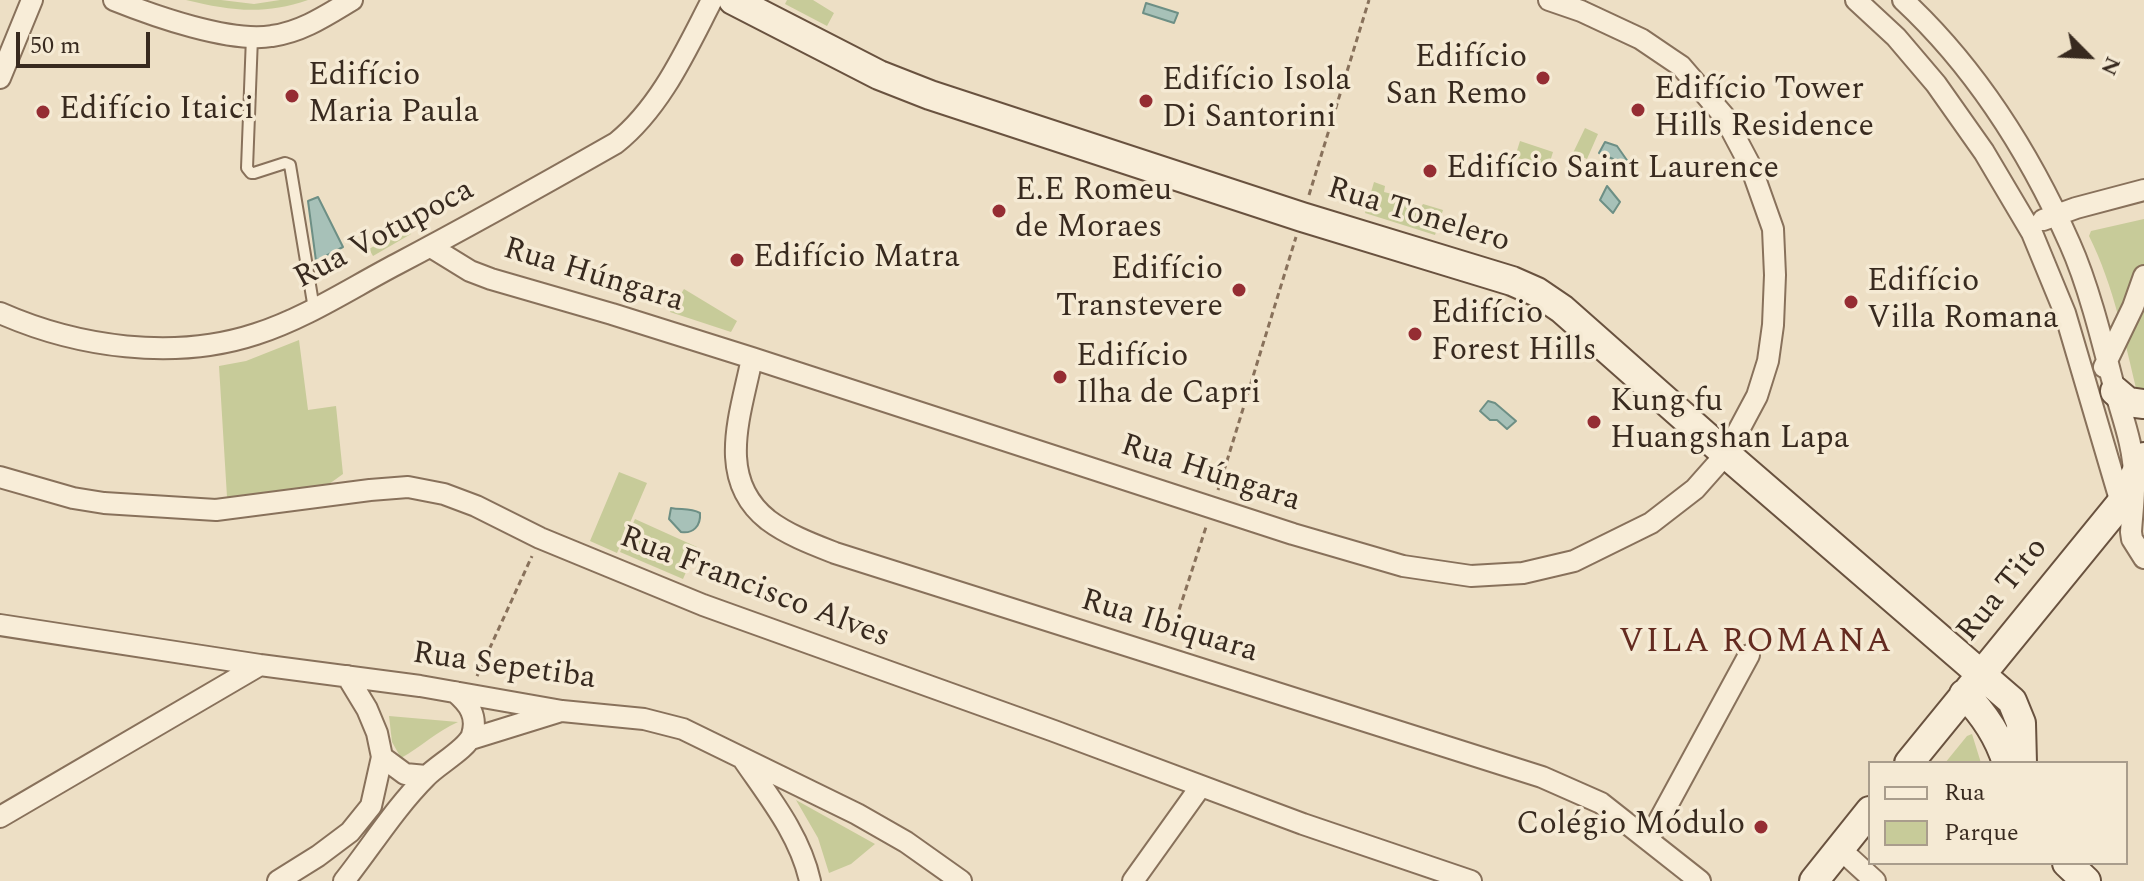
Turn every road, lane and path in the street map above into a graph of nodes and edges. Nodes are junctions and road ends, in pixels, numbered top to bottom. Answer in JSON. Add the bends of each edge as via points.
{"nodes":[{"id":1,"x":32,"y":0,"type":"edge"},
{"id":2,"x":114,"y":0,"type":"edge"},
{"id":3,"x":352,"y":0,"type":"edge"},
{"id":4,"x":712,"y":0,"type":"edge"},
{"id":5,"x":733,"y":0,"type":"edge"},
{"id":6,"x":1369,"y":0,"type":"edge"},
{"id":7,"x":1549,"y":0,"type":"edge"},
{"id":8,"x":1856,"y":0,"type":"edge"},
{"id":9,"x":1903,"y":0,"type":"edge"},
{"id":10,"x":1919,"y":15,"type":"junction"},
{"id":11,"x":252,"y":37,"type":"junction"},
{"id":12,"x":1896,"y":37,"type":"junction"},
{"id":13,"x":1968,"y":72,"type":"junction"},
{"id":14,"x":0,"y":78,"type":"edge"},
{"id":15,"x":1942,"y":92,"type":"junction"},
{"id":16,"x":2013,"y":136,"type":"junction"},
{"id":17,"x":1984,"y":152,"type":"junction"},
{"id":18,"x":2144,"y":190,"type":"edge"},
{"id":19,"x":2056,"y":214,"type":"junction"},
{"id":20,"x":1302,"y":217,"type":"junction"},
{"id":21,"x":2029,"y":227,"type":"junction"},
{"id":22,"x":431,"y":247,"type":"junction"},
{"id":23,"x":2144,"y":276,"type":"edge"},
{"id":24,"x":314,"y":309,"type":"junction"},
{"id":25,"x":0,"y":313,"type":"edge"},
{"id":26,"x":752,"y":358,"type":"junction"},
{"id":27,"x":2107,"y":361,"type":"junction"},
{"id":28,"x":2103,"y":396,"type":"junction"},
{"id":29,"x":2144,"y":404,"type":"edge"},
{"id":30,"x":1726,"y":454,"type":"junction"},
{"id":31,"x":2139,"y":467,"type":"edge"},
{"id":32,"x":0,"y":477,"type":"edge"},
{"id":33,"x":2121,"y":503,"type":"junction"},
{"id":34,"x":1213,"y":507,"type":"junction"},
{"id":35,"x":540,"y":538,"type":"junction"},
{"id":36,"x":2092,"y":538,"type":"junction"},
{"id":37,"x":2141,"y":554,"type":"edge"},
{"id":38,"x":0,"y":625,"type":"edge"},
{"id":39,"x":1749,"y":655,"type":"dead end"},
{"id":40,"x":1164,"y":659,"type":"junction"},
{"id":41,"x":260,"y":665,"type":"junction"},
{"id":42,"x":347,"y":676,"type":"junction"},
{"id":43,"x":1972,"y":684,"type":"junction"},
{"id":44,"x":462,"y":693,"type":"junction"},
{"id":45,"x":562,"y":711,"type":"junction"},
{"id":46,"x":471,"y":739,"type":"junction"},
{"id":47,"x":382,"y":757,"type":"junction"},
{"id":48,"x":742,"y":757,"type":"junction"},
{"id":49,"x":1911,"y":761,"type":"edge"},
{"id":50,"x":2006,"y":761,"type":"edge"},
{"id":51,"x":2022,"y":761,"type":"edge"},
{"id":52,"x":762,"y":767,"type":"junction"},
{"id":53,"x":426,"y":776,"type":"junction"},
{"id":54,"x":800,"y":785,"type":"junction"},
{"id":55,"x":1201,"y":786,"type":"junction"},
{"id":56,"x":765,"y":791,"type":"junction"},
{"id":57,"x":371,"y":806,"type":"junction"},
{"id":58,"x":1868,"y":814,"type":"edge"},
{"id":59,"x":393,"y":816,"type":"junction"},
{"id":60,"x":0,"y":817,"type":"edge"},
{"id":61,"x":785,"y":820,"type":"junction"},
{"id":62,"x":1649,"y":839,"type":"junction"},
{"id":63,"x":1840,"y":849,"type":"junction"},
{"id":64,"x":318,"y":856,"type":"junction"},
{"id":65,"x":2069,"y":865,"type":"edge"},
{"id":66,"x":278,"y":881,"type":"edge"},
{"id":67,"x":335,"y":881,"type":"edge"},
{"id":68,"x":344,"y":881,"type":"edge"},
{"id":69,"x":810,"y":881,"type":"edge"},
{"id":70,"x":961,"y":881,"type":"edge"},
{"id":71,"x":1133,"y":881,"type":"edge"},
{"id":72,"x":1471,"y":881,"type":"edge"},
{"id":73,"x":1700,"y":881,"type":"edge"},
{"id":74,"x":1814,"y":881,"type":"edge"},
{"id":75,"x":1875,"y":881,"type":"edge"},
{"id":76,"x":2086,"y":881,"type":"edge"}],
"edges":[{"from":1,"to":14,"type":"street"},
{"from":2,"to":11,"type":"street","via":[[174,22]]},
{"from":3,"to":11,"type":"street","via":[[311,24]]},
{"from":4,"to":22,"type":"street","name":"Rua Votupoca","via":[[635,128]]},
{"from":5,"to":20,"type":"street","name":"Rua Tonelero","via":[[879,75],[930,95]]},
{"from":6,"to":20,"type":"path"},
{"from":7,"to":30,"type":"street","name":"Rua Húngara","via":[[1641,39],[1681,66],[1724,116],[1751,167],[1773,229],[1773,325],[1757,396]]},
{"from":8,"to":12,"type":"street"},
{"from":9,"to":10,"type":"street"},
{"from":10,"to":12,"type":"street"},
{"from":10,"to":13,"type":"street"},
{"from":11,"to":24,"type":"lane","via":[[247,168],[254,173],[290,165]]},
{"from":12,"to":15,"type":"street"},
{"from":13,"to":15,"type":"street"},
{"from":13,"to":16,"type":"street"},
{"from":15,"to":17,"type":"street"},
{"from":16,"to":17,"type":"street"},
{"from":16,"to":19,"type":"street"},
{"from":17,"to":21,"type":"street"},
{"from":18,"to":19,"type":"street"},
{"from":19,"to":21,"type":"street"},
{"from":19,"to":27,"type":"street"},
{"from":20,"to":30,"type":"street","name":"Rua Tonelero","via":[[1537,292]]},
{"from":20,"to":34,"type":"path"},
{"from":21,"to":28,"type":"street"},
{"from":22,"to":24,"type":"street","name":"Rua Votupoca"},
{"from":22,"to":26,"type":"street","name":"Rua Húngara","via":[[491,279]]},
{"from":23,"to":27,"type":"street"},
{"from":24,"to":25,"type":"street","name":"Rua Votupoca","via":[[227,342],[152,348],[60,334]]},
{"from":26,"to":34,"type":"street","name":"Rua Húngara"},
{"from":26,"to":40,"type":"street","name":"Rua Ibiquara","via":[[736,443],[736,472],[746,497],[768,520],[835,553]]},
{"from":27,"to":28,"type":"street"},
{"from":28,"to":29,"type":"street"},
{"from":28,"to":31,"type":"street","via":[[2128,432]]},
{"from":28,"to":33,"type":"street"},
{"from":30,"to":34,"type":"street","name":"Rua Húngara","via":[[1695,489],[1651,523],[1574,561],[1523,573],[1471,576],[1403,566]]},
{"from":30,"to":43,"type":"street","name":"Rua Tonelero"},
{"from":31,"to":33,"type":"street","name":"Rua Tito"},
{"from":31,"to":37,"type":"street","via":[[2131,532]]},
{"from":32,"to":35,"type":"street","name":"Rua Francisco Alves","via":[[104,503],[216,510],[408,487],[476,506]]},
{"from":33,"to":36,"type":"street","name":"Rua Tito"},
{"from":34,"to":40,"type":"path"},
{"from":35,"to":44,"type":"path"},
{"from":35,"to":55,"type":"street","name":"Rua Francisco Alves","via":[[703,605]]},
{"from":36,"to":37,"type":"street","via":[[2119,539]]},
{"from":36,"to":43,"type":"street","name":"Rua Tito"},
{"from":38,"to":41,"type":"street","name":"Rua Sepetiba"},
{"from":39,"to":62,"type":"street"},
{"from":40,"to":62,"type":"street","name":"Rua Ibiquara","via":[[1542,777],[1601,803]]},
{"from":41,"to":42,"type":"street","name":"Rua Sepetiba"},
{"from":41,"to":60,"type":"street"},
{"from":42,"to":44,"type":"street","name":"Rua Sepetiba"},
{"from":42,"to":47,"type":"street","via":[[367,709]]},
{"from":43,"to":49,"type":"street","name":"Rua Tito"},
{"from":43,"to":50,"type":"street","via":[[1975,705]]},
{"from":43,"to":51,"type":"street","via":[[2012,701],[2021,723]]},
{"from":44,"to":45,"type":"street","name":"Rua Sepetiba"},
{"from":44,"to":46,"type":"street","via":[[473,715]]},
{"from":45,"to":46,"type":"street"},
{"from":45,"to":48,"type":"street","name":"Rua Sepetiba","via":[[644,719],[683,729]]},
{"from":46,"to":53,"type":"street"},
{"from":47,"to":53,"type":"street","via":[[405,774]]},
{"from":47,"to":57,"type":"street"},
{"from":48,"to":52,"type":"street","name":"Rua Sepetiba"},
{"from":48,"to":56,"type":"street"},
{"from":52,"to":54,"type":"street","name":"Rua Sepetiba"},
{"from":52,"to":56,"type":"street"},
{"from":53,"to":59,"type":"street"},
{"from":54,"to":61,"type":"street"},
{"from":54,"to":70,"type":"street","name":"Rua Sepetiba","via":[[906,842]]},
{"from":55,"to":71,"type":"street"},
{"from":55,"to":72,"type":"street","name":"Rua Francisco Alves"},
{"from":56,"to":61,"type":"street"},
{"from":57,"to":59,"type":"street"},
{"from":57,"to":64,"type":"street","via":[[350,832]]},
{"from":58,"to":63,"type":"street"},
{"from":59,"to":68,"type":"street"},
{"from":61,"to":69,"type":"street"},
{"from":62,"to":73,"type":"street","name":"Rua Ibiquara"},
{"from":63,"to":74,"type":"street"},
{"from":63,"to":75,"type":"street"},
{"from":64,"to":66,"type":"street"},
{"from":64,"to":67,"type":"street"},
{"from":65,"to":76,"type":"street"}]}
